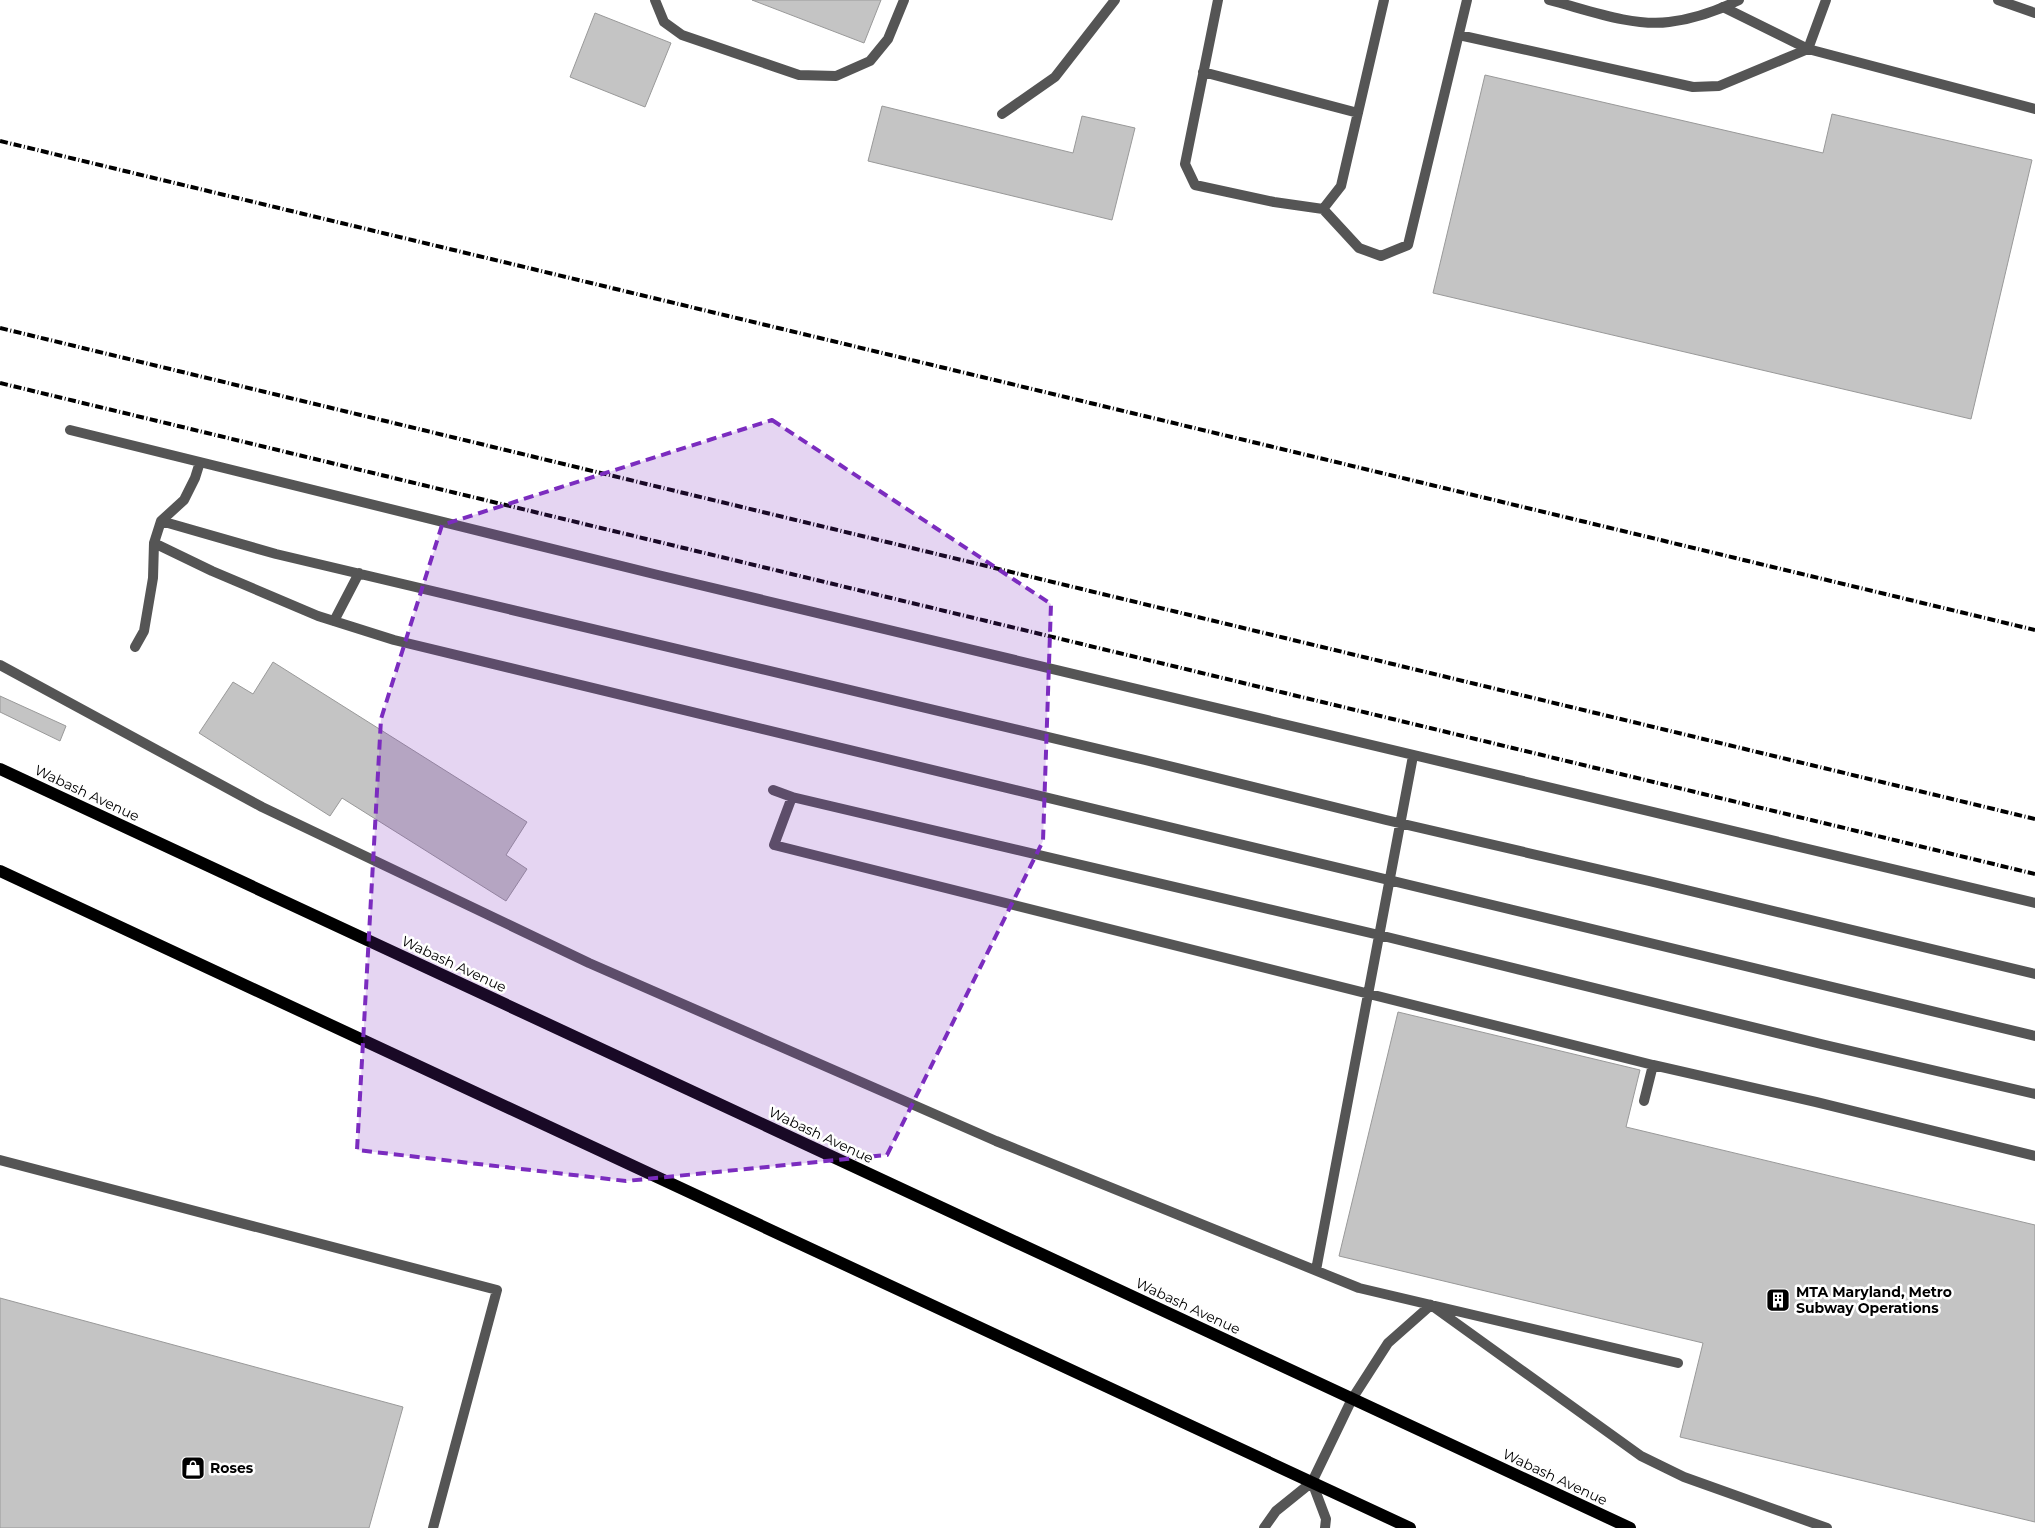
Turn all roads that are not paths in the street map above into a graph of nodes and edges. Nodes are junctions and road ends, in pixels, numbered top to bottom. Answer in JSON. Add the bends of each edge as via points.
{"nodes":[{"id":1,"x":655,"y":0,"type":"edge"},
{"id":2,"x":904,"y":0,"type":"edge"},
{"id":3,"x":1115,"y":0,"type":"edge"},
{"id":4,"x":1218,"y":0,"type":"edge"},
{"id":5,"x":1384,"y":0,"type":"edge"},
{"id":6,"x":1468,"y":0,"type":"edge"},
{"id":7,"x":1549,"y":0,"type":"edge"},
{"id":8,"x":1738,"y":0,"type":"edge"},
{"id":9,"x":1826,"y":0,"type":"edge"},
{"id":10,"x":1998,"y":0,"type":"edge"},
{"id":11,"x":1723,"y":7,"type":"junction"},
{"id":12,"x":2035,"y":13,"type":"edge"},
{"id":13,"x":1459,"y":35,"type":"junction"},
{"id":14,"x":1808,"y":49,"type":"junction"},
{"id":15,"x":1203,"y":72,"type":"junction"},
{"id":16,"x":2035,"y":109,"type":"edge"},
{"id":17,"x":1358,"y":113,"type":"junction"},
{"id":18,"x":1002,"y":114,"type":"dead end"},
{"id":19,"x":1323,"y":209,"type":"junction"},
{"id":20,"x":70,"y":430,"type":"dead end"},
{"id":21,"x":200,"y":462,"type":"junction"},
{"id":22,"x":161,"y":521,"type":"junction"},
{"id":23,"x":154,"y":543,"type":"junction"},
{"id":24,"x":359,"y":573,"type":"junction"},
{"id":25,"x":334,"y":621,"type":"junction"},
{"id":26,"x":134,"y":647,"type":"dead end"},
{"id":27,"x":0,"y":666,"type":"edge"},
{"id":28,"x":1413,"y":756,"type":"junction"},
{"id":29,"x":0,"y":769,"type":"edge"},
{"id":30,"x":773,"y":790,"type":"dead end"},
{"id":31,"x":792,"y":797,"type":"junction"},
{"id":32,"x":1400,"y":823,"type":"junction"},
{"id":33,"x":0,"y":871,"type":"edge"},
{"id":34,"x":1389,"y":880,"type":"junction"},
{"id":35,"x":2035,"y":903,"type":"edge"},
{"id":36,"x":1379,"y":935,"type":"junction"},
{"id":37,"x":2035,"y":974,"type":"edge"},
{"id":38,"x":1368,"y":993,"type":"junction"},
{"id":39,"x":2035,"y":1036,"type":"edge"},
{"id":40,"x":1653,"y":1065,"type":"junction"},
{"id":41,"x":2035,"y":1094,"type":"edge"},
{"id":42,"x":1644,"y":1101,"type":"dead end"},
{"id":43,"x":2035,"y":1156,"type":"edge"},
{"id":44,"x":0,"y":1160,"type":"edge"},
{"id":45,"x":1316,"y":1270,"type":"junction"},
{"id":46,"x":1432,"y":1305,"type":"junction"},
{"id":47,"x":1678,"y":1363,"type":"dead end"},
{"id":48,"x":1352,"y":1399,"type":"junction"},
{"id":49,"x":1312,"y":1482,"type":"junction"},
{"id":50,"x":433,"y":1528,"type":"edge"},
{"id":51,"x":1264,"y":1528,"type":"edge"},
{"id":52,"x":1325,"y":1528,"type":"edge"},
{"id":53,"x":1410,"y":1528,"type":"edge"},
{"id":54,"x":1630,"y":1528,"type":"edge"},
{"id":55,"x":1827,"y":1528,"type":"edge"}],
"edges":[{"from":1,"to":2,"type":"street","via":[[664,22],[682,35],[799,75],[836,76],[870,61],[888,39]]},
{"from":3,"to":18,"type":"street","via":[[1055,77]]},
{"from":4,"to":15,"type":"street"},
{"from":5,"to":17,"type":"street"},
{"from":6,"to":13,"type":"street"},
{"from":7,"to":11,"type":"street","via":[[1632,21],[1668,23],[1708,14]]},
{"from":8,"to":11,"type":"street"},
{"from":9,"to":14,"type":"street"},
{"from":10,"to":12,"type":"street"},
{"from":11,"to":14,"type":"street"},
{"from":13,"to":14,"type":"street","via":[[1693,87],[1719,86]]},
{"from":13,"to":19,"type":"street","via":[[1408,246],[1381,256],[1359,248]]},
{"from":14,"to":16,"type":"street"},
{"from":15,"to":17,"type":"street"},
{"from":15,"to":19,"type":"street","via":[[1185,164],[1195,184],[1274,202]]},
{"from":17,"to":19,"type":"street","via":[[1341,186]]},
{"from":20,"to":21,"type":"street"},
{"from":21,"to":22,"type":"street","via":[[184,500]]},
{"from":21,"to":28,"type":"street"},
{"from":22,"to":23,"type":"street"},
{"from":22,"to":24,"type":"street","via":[[276,554]]},
{"from":23,"to":25,"type":"street"},
{"from":23,"to":26,"type":"street","via":[[153,578],[144,631]]},
{"from":24,"to":25,"type":"street"},
{"from":24,"to":32,"type":"street"},
{"from":25,"to":34,"type":"street","via":[[394,640],[607,693]]},
{"from":27,"to":45,"type":"street","via":[[262,807],[589,964],[996,1141]]},
{"from":28,"to":32,"type":"street"},
{"from":28,"to":35,"type":"street"},
{"from":29,"to":48,"type":"main road","name":"Wabash Avenue"},
{"from":30,"to":31,"type":"street"},
{"from":31,"to":36,"type":"street"},
{"from":31,"to":38,"type":"street","via":[[774,845]]},
{"from":32,"to":34,"type":"street"},
{"from":32,"to":37,"type":"street"},
{"from":33,"to":49,"type":"main road"},
{"from":34,"to":36,"type":"street"},
{"from":34,"to":39,"type":"street"},
{"from":36,"to":38,"type":"street"},
{"from":36,"to":41,"type":"street"},
{"from":38,"to":40,"type":"street"},
{"from":38,"to":45,"type":"street"},
{"from":40,"to":42,"type":"street"},
{"from":40,"to":43,"type":"street"},
{"from":44,"to":50,"type":"street","via":[[497,1290]]},
{"from":45,"to":46,"type":"street","via":[[1358,1288]]},
{"from":46,"to":47,"type":"street"},
{"from":46,"to":48,"type":"street","via":[[1388,1343]]},
{"from":46,"to":55,"type":"street","via":[[1641,1456],[1684,1477]]},
{"from":48,"to":49,"type":"street"},
{"from":48,"to":54,"type":"main road","name":"Wabash Avenue"},
{"from":49,"to":51,"type":"street","via":[[1276,1511]]},
{"from":49,"to":52,"type":"street","via":[[1326,1519]]},
{"from":49,"to":53,"type":"main road"}]}
